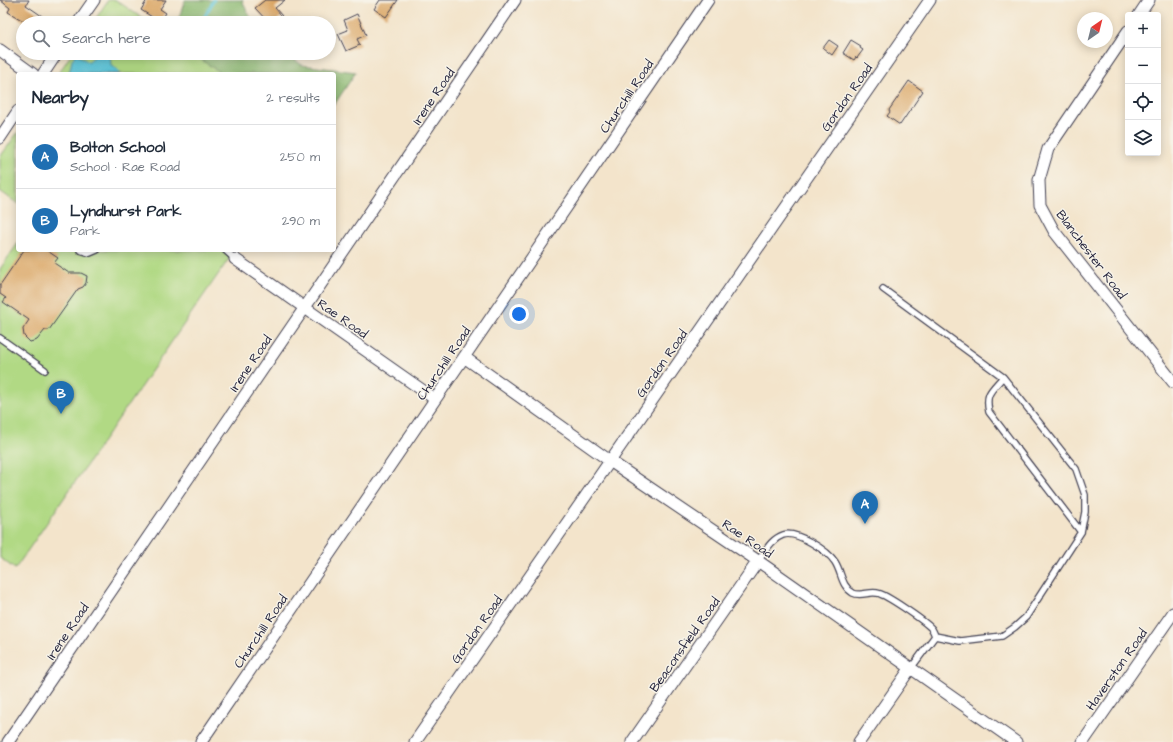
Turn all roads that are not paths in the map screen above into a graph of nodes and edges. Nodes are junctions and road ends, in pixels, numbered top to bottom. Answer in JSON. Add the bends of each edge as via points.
{"nodes":[{"id":1,"x":94,"y":0,"type":"edge"},
{"id":2,"x":515,"y":0,"type":"edge"},
{"id":3,"x":708,"y":0,"type":"edge"},
{"id":4,"x":930,"y":0,"type":"edge"},
{"id":5,"x":1149,"y":0,"type":"edge"},
{"id":6,"x":1141,"y":12,"type":"edge"},
{"id":7,"x":83,"y":16,"type":"edge"},
{"id":8,"x":1125,"y":35,"type":"edge"},
{"id":9,"x":0,"y":50,"type":"edge"},
{"id":10,"x":53,"y":60,"type":"edge"},
{"id":11,"x":30,"y":72,"type":"edge"},
{"id":12,"x":44,"y":72,"type":"edge"},
{"id":13,"x":16,"y":114,"type":"edge"},
{"id":14,"x":0,"y":138,"type":"edge"},
{"id":15,"x":227,"y":252,"type":"edge"},
{"id":16,"x":235,"y":259,"type":"joint"},
{"id":17,"x":883,"y":289,"type":"dead end"},
{"id":18,"x":304,"y":308,"type":"junction"},
{"id":19,"x":0,"y":338,"type":"edge"},
{"id":20,"x":464,"y":357,"type":"junction"},
{"id":21,"x":45,"y":370,"type":"dead end"},
{"id":22,"x":1003,"y":377,"type":"junction"},
{"id":23,"x":1173,"y":382,"type":"edge"},
{"id":24,"x":435,"y":399,"type":"junction"},
{"id":25,"x":610,"y":461,"type":"junction"},
{"id":26,"x":1080,"y":532,"type":"junction"},
{"id":27,"x":758,"y":561,"type":"junction"},
{"id":28,"x":1173,"y":613,"type":"edge"},
{"id":29,"x":934,"y":636,"type":"junction"},
{"id":30,"x":910,"y":669,"type":"junction"},
{"id":31,"x":8,"y":742,"type":"edge"},
{"id":32,"x":201,"y":742,"type":"edge"},
{"id":33,"x":415,"y":742,"type":"edge"},
{"id":34,"x":632,"y":742,"type":"edge"},
{"id":35,"x":859,"y":742,"type":"edge"},
{"id":36,"x":1016,"y":742,"type":"edge"},
{"id":37,"x":1083,"y":742,"type":"edge"}],
"edges":[{"from":1,"to":7,"type":"street"},
{"from":2,"to":18,"type":"street","name":"Irene Road"},
{"from":3,"to":20,"type":"street","name":"Churchill Road"},
{"from":4,"to":25,"type":"street","name":"Gordon Road"},
{"from":5,"to":6,"type":"street"},
{"from":8,"to":23,"type":"street","name":"Blanchester Road","via":[[1048,149],[1039,180],[1040,205],[1054,231]]},
{"from":9,"to":11,"type":"street"},
{"from":10,"to":12,"type":"street"},
{"from":13,"to":14,"type":"street"},
{"from":15,"to":16,"type":"lane"},
{"from":16,"to":18,"type":"street","name":"Rae Road"},
{"from":17,"to":22,"type":"lane"},
{"from":18,"to":24,"type":"street","name":"Rae Road"},
{"from":18,"to":31,"type":"street","name":"Irene Road"},
{"from":19,"to":21,"type":"lane"},
{"from":20,"to":24,"type":"street","name":"Churchill Road"},
{"from":20,"to":25,"type":"street","name":"Rae Road"},
{"from":22,"to":26,"type":"lane","via":[[1076,469],[1085,495],[1085,512]]},
{"from":22,"to":26,"type":"lane","via":[[986,400],[989,412]]},
{"from":24,"to":32,"type":"street","name":"Churchill Road"},
{"from":25,"to":27,"type":"street","name":"Rae Road"},
{"from":25,"to":33,"type":"street","name":"Gordon Road"},
{"from":26,"to":29,"type":"lane","via":[[1026,617],[1015,627],[1002,636],[967,640]]},
{"from":27,"to":29,"type":"lane","via":[[772,541],[784,534],[798,536],[820,548],[834,561],[844,585],[854,594],[877,592],[888,597],[932,629]]},
{"from":27,"to":30,"type":"street","name":"Rae Road"},
{"from":27,"to":34,"type":"street","name":"Beaconsfield Road"},
{"from":28,"to":37,"type":"street","name":"Haverston Road"},
{"from":29,"to":30,"type":"lane"},
{"from":30,"to":35,"type":"street"},
{"from":30,"to":36,"type":"street","name":"Rae Road"}]}
